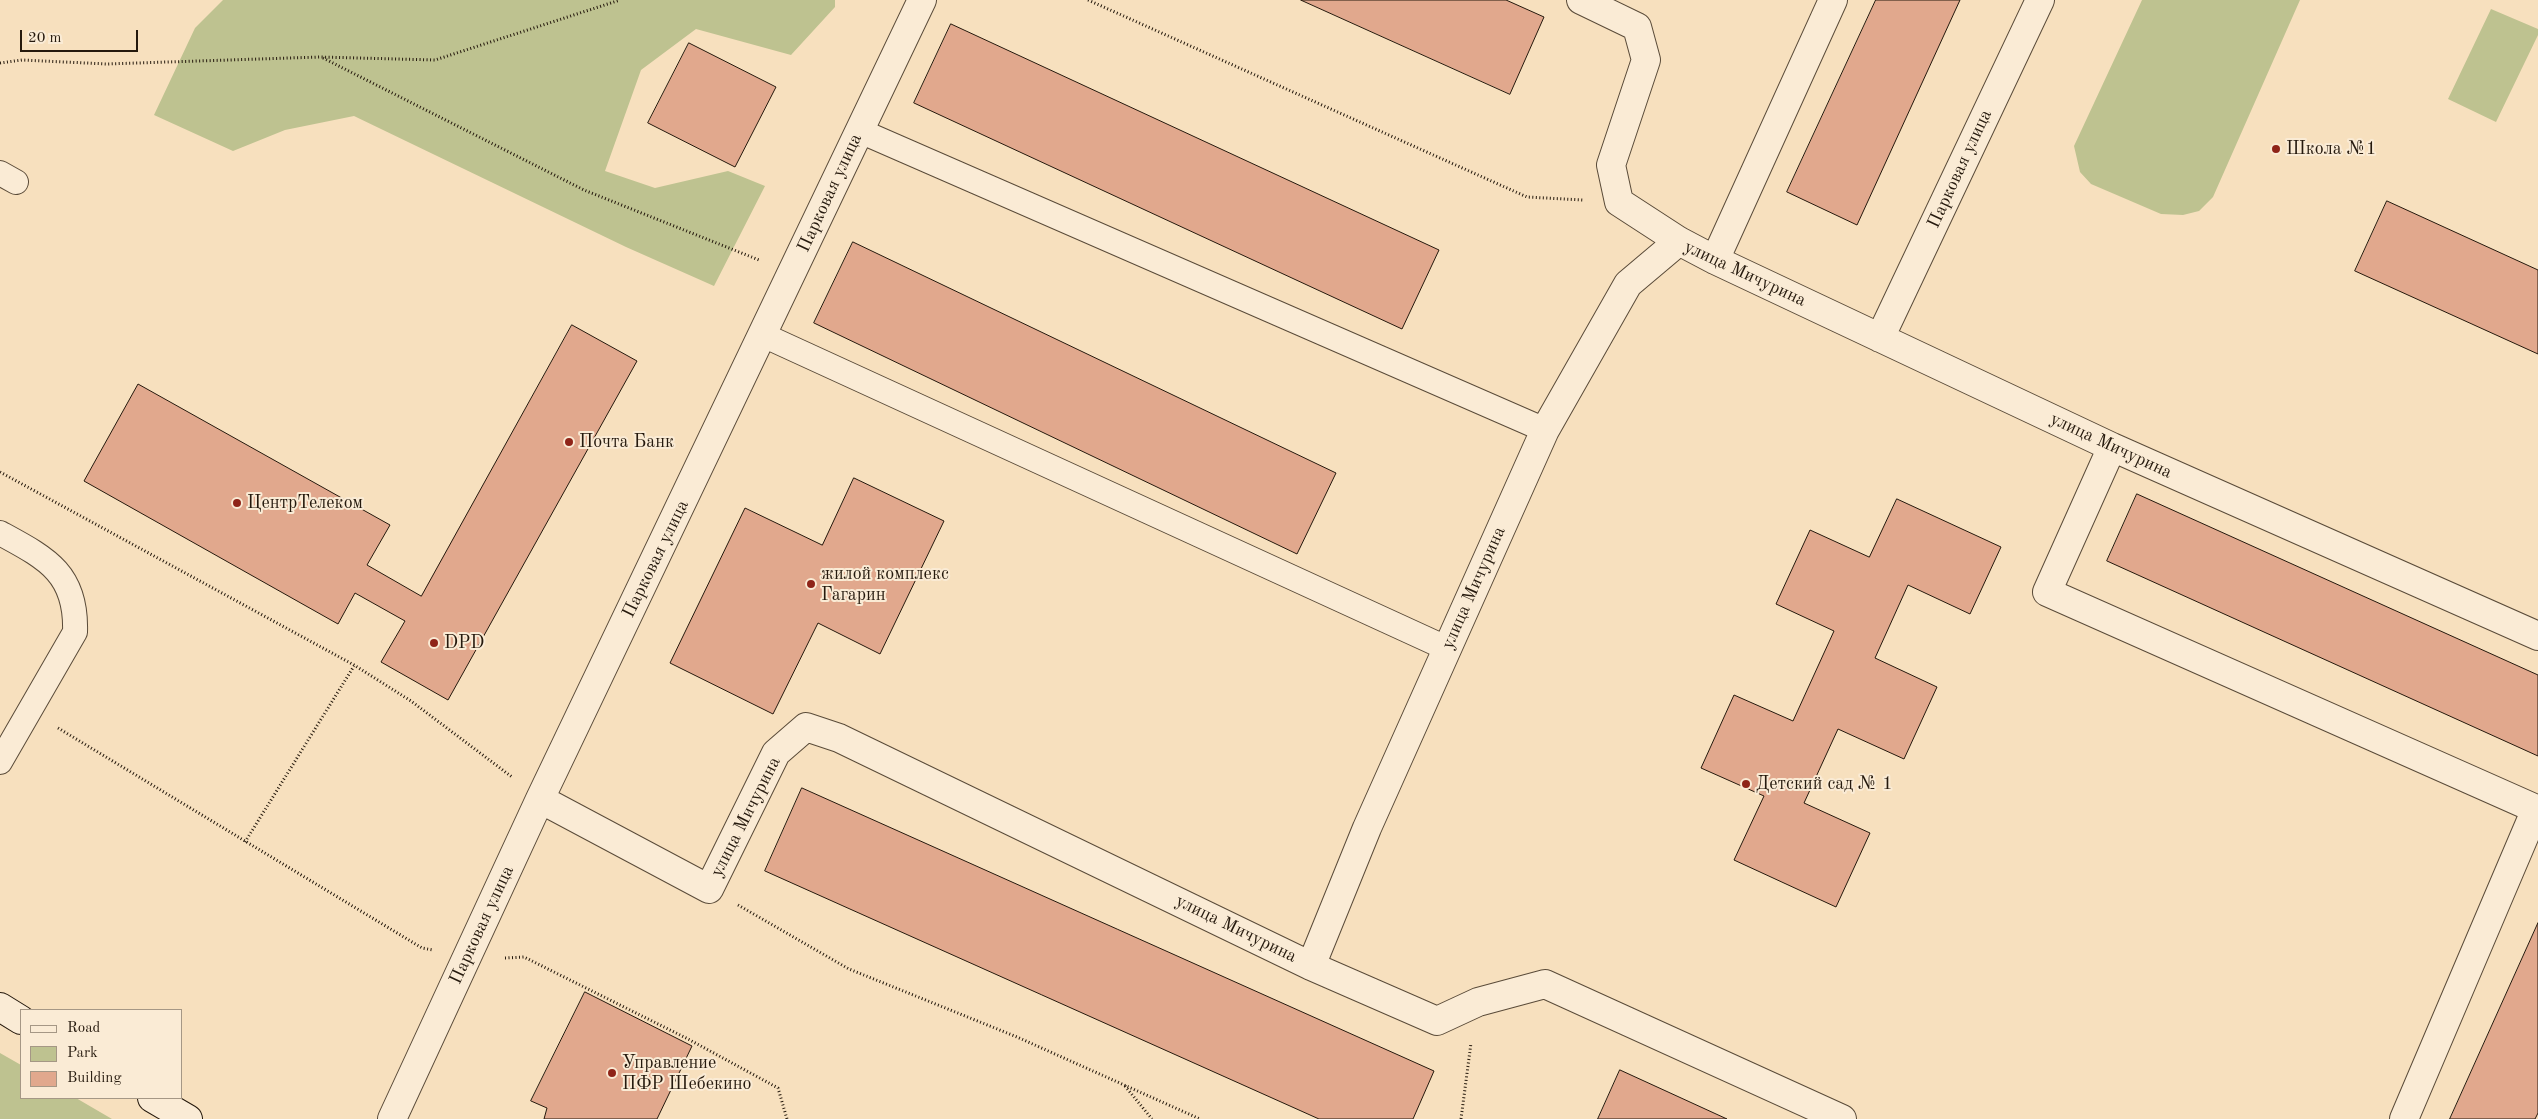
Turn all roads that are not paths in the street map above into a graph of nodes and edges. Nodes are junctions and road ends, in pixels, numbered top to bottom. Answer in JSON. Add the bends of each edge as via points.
{"nodes":[{"id":1,"x":922,"y":0,"type":"edge"},
{"id":2,"x":1582,"y":0,"type":"edge"},
{"id":3,"x":1833,"y":0,"type":"edge"},
{"id":4,"x":2040,"y":0,"type":"edge"},
{"id":5,"x":860,"y":131,"type":"junction"},
{"id":6,"x":1679,"y":242,"type":"junction"},
{"id":7,"x":1715,"y":260,"type":"junction"},
{"id":8,"x":764,"y":335,"type":"junction"},
{"id":9,"x":1880,"y":338,"type":"junction"},
{"id":10,"x":1546,"y":430,"type":"junction"},
{"id":11,"x":2112,"y":448,"type":"junction"},
{"id":12,"x":0,"y":533,"type":"edge"},
{"id":13,"x":2538,"y":636,"type":"edge"},
{"id":14,"x":1446,"y":648,"type":"junction"},
{"id":15,"x":0,"y":762,"type":"edge"},
{"id":16,"x":540,"y":799,"type":"junction"},
{"id":17,"x":2537,"y":809,"type":"edge"},
{"id":18,"x":1311,"y":966,"type":"junction"},
{"id":19,"x":0,"y":1007,"type":"edge"},
{"id":20,"x":20,"y":1019,"type":"edge"},
{"id":21,"x":154,"y":1099,"type":"edge"},
{"id":22,"x":188,"y":1119,"type":"edge"},
{"id":23,"x":392,"y":1119,"type":"edge"},
{"id":24,"x":1842,"y":1119,"type":"edge"},
{"id":25,"x":2404,"y":1119,"type":"edge"}],
"edges":[{"from":1,"to":5,"type":"street","name":"Парковая улица"},
{"from":2,"to":6,"type":"street","via":[[1637,27],[1646,60],[1611,165],[1618,202]]},
{"from":3,"to":7,"type":"street"},
{"from":4,"to":9,"type":"street","name":"Парковая улица"},
{"from":5,"to":8,"type":"street","name":"Парковая улица"},
{"from":5,"to":10,"type":"lane"},
{"from":6,"to":7,"type":"street","name":"улица Мичурина"},
{"from":6,"to":10,"type":"street","name":"улица Мичурина","via":[[1628,284]]},
{"from":7,"to":9,"type":"street","name":"улица Мичурина"},
{"from":8,"to":14,"type":"lane"},
{"from":8,"to":16,"type":"street","name":"Парковая улица"},
{"from":9,"to":11,"type":"street","name":"улица Мичурина"},
{"from":10,"to":14,"type":"street","name":"улица Мичурина"},
{"from":11,"to":13,"type":"street","name":"улица Мичурина"},
{"from":11,"to":17,"type":"street","via":[[2047,592]]},
{"from":12,"to":15,"type":"lane","via":[[39,554],[66,582],[76,610],[75,632]]},
{"from":14,"to":18,"type":"street","name":"улица Мичурина"},
{"from":16,"to":18,"type":"street","name":"улица Мичурина","via":[[709,889],[776,753],[806,727],[848,742]]},
{"from":16,"to":23,"type":"street","name":"Парковая улица"},
{"from":17,"to":25,"type":"street"},
{"from":18,"to":24,"type":"street","via":[[1437,1021],[1478,1002],[1545,984]]},
{"from":19,"to":20,"type":"street"},
{"from":21,"to":22,"type":"street"}]}
